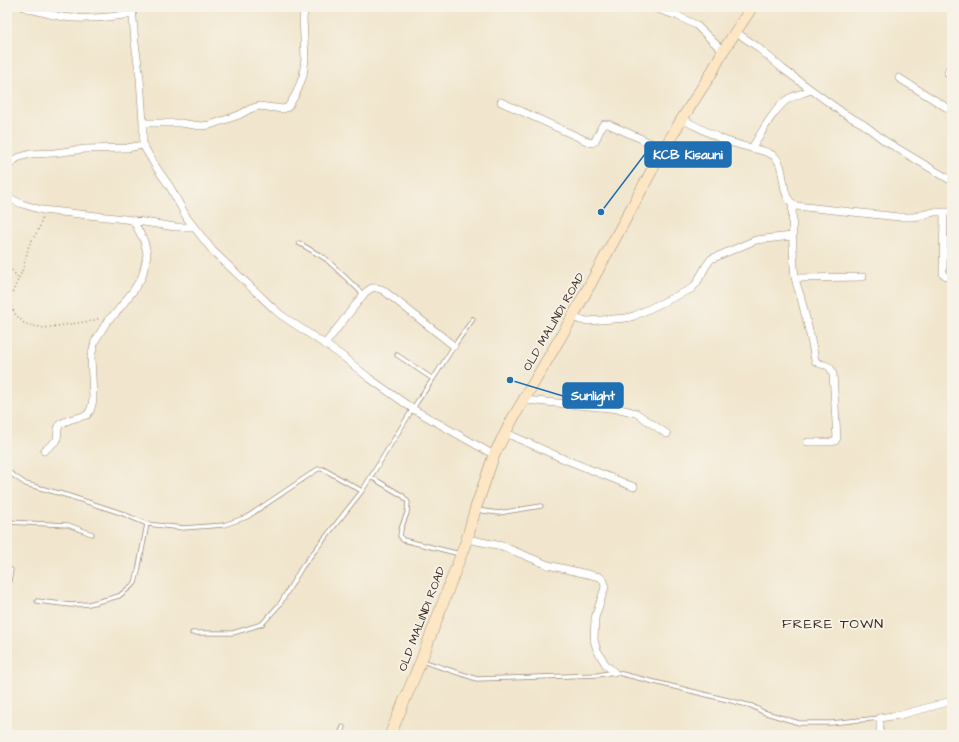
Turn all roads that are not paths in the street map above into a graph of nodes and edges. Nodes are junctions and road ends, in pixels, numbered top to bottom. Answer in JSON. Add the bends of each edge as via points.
{"nodes":[{"id":1,"x":24,"y":7,"type":"edge"},
{"id":2,"x":304,"y":7,"type":"edge"},
{"id":3,"x":651,"y":7,"type":"edge"},
{"id":4,"x":752,"y":7,"type":"edge"},
{"id":5,"x":132,"y":10,"type":"edge"},
{"id":6,"x":736,"y":32,"type":"junction"},
{"id":7,"x":723,"y":51,"type":"junction"},
{"id":8,"x":952,"y":64,"type":"edge"},
{"id":9,"x":899,"y":78,"type":"dead end"},
{"id":10,"x":952,"y":78,"type":"edge"},
{"id":11,"x":811,"y":90,"type":"junction"},
{"id":12,"x":501,"y":102,"type":"dead end"},
{"id":13,"x":952,"y":110,"type":"edge"},
{"id":14,"x":682,"y":119,"type":"junction"},
{"id":15,"x":143,"y":123,"type":"junction"},
{"id":16,"x":143,"y":145,"type":"junction"},
{"id":17,"x":752,"y":148,"type":"junction"},
{"id":18,"x":664,"y":149,"type":"junction"},
{"id":19,"x":7,"y":167,"type":"edge"},
{"id":20,"x":952,"y":181,"type":"edge"},
{"id":21,"x":7,"y":198,"type":"edge"},
{"id":22,"x":792,"y":204,"type":"junction"},
{"id":23,"x":948,"y":212,"type":"edge"},
{"id":24,"x":133,"y":220,"type":"junction"},
{"id":25,"x":194,"y":227,"type":"junction"},
{"id":26,"x":792,"y":236,"type":"junction"},
{"id":27,"x":299,"y":243,"type":"dead end"},
{"id":28,"x":863,"y":277,"type":"dead end"},
{"id":29,"x":795,"y":278,"type":"junction"},
{"id":30,"x":952,"y":278,"type":"edge"},
{"id":31,"x":364,"y":294,"type":"junction"},
{"id":32,"x":573,"y":316,"type":"junction"},
{"id":33,"x":473,"y":320,"type":"dead end"},
{"id":34,"x":325,"y":344,"type":"junction"},
{"id":35,"x":454,"y":346,"type":"junction"},
{"id":36,"x":397,"y":355,"type":"dead end"},
{"id":37,"x":434,"y":379,"type":"junction"},
{"id":38,"x":525,"y":400,"type":"junction"},
{"id":39,"x":413,"y":409,"type":"junction"},
{"id":40,"x":506,"y":433,"type":"junction"},
{"id":41,"x":667,"y":434,"type":"dead end"},
{"id":42,"x":808,"y":442,"type":"dead end"},
{"id":43,"x":44,"y":451,"type":"dead end"},
{"id":44,"x":494,"y":455,"type":"junction"},
{"id":45,"x":7,"y":471,"type":"edge"},
{"id":46,"x":370,"y":477,"type":"junction"},
{"id":47,"x":634,"y":487,"type":"dead end"},
{"id":48,"x":362,"y":491,"type":"junction"},
{"id":49,"x":542,"y":506,"type":"dead end"},
{"id":50,"x":475,"y":510,"type":"junction"},
{"id":51,"x":7,"y":522,"type":"edge"},
{"id":52,"x":147,"y":524,"type":"junction"},
{"id":53,"x":92,"y":534,"type":"dead end"},
{"id":54,"x":467,"y":539,"type":"junction"},
{"id":55,"x":461,"y":554,"type":"junction"},
{"id":56,"x":11,"y":570,"type":"dead end"},
{"id":57,"x":7,"y":592,"type":"edge"},
{"id":58,"x":37,"y":601,"type":"dead end"},
{"id":59,"x":192,"y":633,"type":"dead end"},
{"id":60,"x":421,"y":661,"type":"junction"},
{"id":61,"x":614,"y":672,"type":"junction"},
{"id":62,"x":952,"y":700,"type":"edge"},
{"id":63,"x":880,"y":718,"type":"junction"},
{"id":64,"x":342,"y":728,"type":"dead end"},
{"id":65,"x":340,"y":735,"type":"edge"},
{"id":66,"x":390,"y":735,"type":"edge"},
{"id":67,"x":880,"y":735,"type":"edge"}],
"edges":[{"from":1,"to":5,"type":"street","via":[[63,17],[78,18],[110,17]]},
{"from":2,"to":15,"type":"street","via":[[303,76],[288,107],[283,109],[259,106],[240,115],[201,126]]},
{"from":3,"to":7,"type":"street","via":[[696,25]]},
{"from":4,"to":6,"type":"main road","name":"OLD MALINDI ROAD"},
{"from":5,"to":15,"type":"street"},
{"from":6,"to":7,"type":"main road","name":"OLD MALINDI ROAD"},
{"from":6,"to":11,"type":"street"},
{"from":7,"to":14,"type":"main road","name":"OLD MALINDI ROAD"},
{"from":8,"to":10,"type":"street","via":[[948,74]]},
{"from":9,"to":13,"type":"street"},
{"from":11,"to":17,"type":"street","via":[[788,98],[773,114]]},
{"from":11,"to":20,"type":"street"},
{"from":12,"to":18,"type":"street","via":[[592,143],[602,126],[608,124]]},
{"from":14,"to":17,"type":"street","via":[[723,140]]},
{"from":14,"to":18,"type":"main road","name":"OLD MALINDI ROAD"},
{"from":15,"to":16,"type":"street"},
{"from":16,"to":19,"type":"street","via":[[30,154],[17,158]]},
{"from":16,"to":25,"type":"street"},
{"from":17,"to":22,"type":"street","via":[[765,151],[777,159],[788,199]]},
{"from":18,"to":32,"type":"main road","name":"OLD MALINDI ROAD"},
{"from":21,"to":24,"type":"street","via":[[42,210]]},
{"from":22,"to":23,"type":"street","via":[[899,217]]},
{"from":22,"to":26,"type":"street"},
{"from":23,"to":30,"type":"street","via":[[944,274]]},
{"from":24,"to":25,"type":"street","via":[[175,227]]},
{"from":24,"to":43,"type":"street","via":[[144,241],[147,254],[145,268],[133,291],[108,320],[95,341],[90,357],[92,408],[86,415],[60,424],[57,440]]},
{"from":25,"to":34,"type":"street","via":[[213,250],[273,308]]},
{"from":26,"to":29,"type":"street"},
{"from":26,"to":32,"type":"street","via":[[756,240],[711,259],[691,289],[634,316],[588,321]]},
{"from":27,"to":31,"type":"lane","via":[[326,259]]},
{"from":28,"to":29,"type":"street"},
{"from":29,"to":42,"type":"street","via":[[814,348],[815,361],[831,367],[833,374],[837,438],[831,442]]},
{"from":31,"to":34,"type":"street"},
{"from":31,"to":35,"type":"street","via":[[373,288],[383,290]]},
{"from":32,"to":38,"type":"main road","name":"OLD MALINDI ROAD"},
{"from":33,"to":35,"type":"lane"},
{"from":34,"to":39,"type":"street"},
{"from":35,"to":37,"type":"lane"},
{"from":36,"to":37,"type":"lane"},
{"from":37,"to":39,"type":"lane"},
{"from":38,"to":40,"type":"main road","name":"OLD MALINDI ROAD"},
{"from":38,"to":41,"type":"street","via":[[620,409],[636,414]]},
{"from":39,"to":44,"type":"street"},
{"from":39,"to":46,"type":"lane"},
{"from":40,"to":44,"type":"main road","name":"OLD MALINDI ROAD"},
{"from":40,"to":47,"type":"street"},
{"from":44,"to":50,"type":"main road","name":"OLD MALINDI ROAD"},
{"from":45,"to":52,"type":"lane","via":[[26,484],[121,513]]},
{"from":46,"to":48,"type":"lane"},
{"from":46,"to":55,"type":"lane","via":[[403,496],[408,502],[408,513],[401,528],[400,536],[403,540]]},
{"from":48,"to":52,"type":"lane","via":[[323,469],[318,469],[247,517],[224,525],[183,528]]},
{"from":48,"to":59,"type":"lane","via":[[302,567],[280,604],[262,624],[233,633]]},
{"from":49,"to":50,"type":"lane","via":[[499,513]]},
{"from":50,"to":54,"type":"main road","name":"OLD MALINDI ROAD"},
{"from":51,"to":53,"type":"lane","via":[[68,525]]},
{"from":52,"to":58,"type":"lane","via":[[135,583],[118,596],[77,605]]},
{"from":54,"to":55,"type":"main road","name":"OLD MALINDI ROAD"},
{"from":54,"to":61,"type":"street","via":[[502,546],[548,564],[600,577],[605,587],[595,618],[594,640],[606,665]]},
{"from":55,"to":60,"type":"main road","name":"OLD MALINDI ROAD"},
{"from":56,"to":57,"type":"lane"},
{"from":60,"to":61,"type":"lane","via":[[477,680],[598,675]]},
{"from":60,"to":66,"type":"main road","name":"OLD MALINDI ROAD"},
{"from":61,"to":63,"type":"lane","via":[[752,706],[762,712],[799,723]]},
{"from":62,"to":63,"type":"street"},
{"from":63,"to":67,"type":"street"},
{"from":64,"to":65,"type":"lane"}]}
